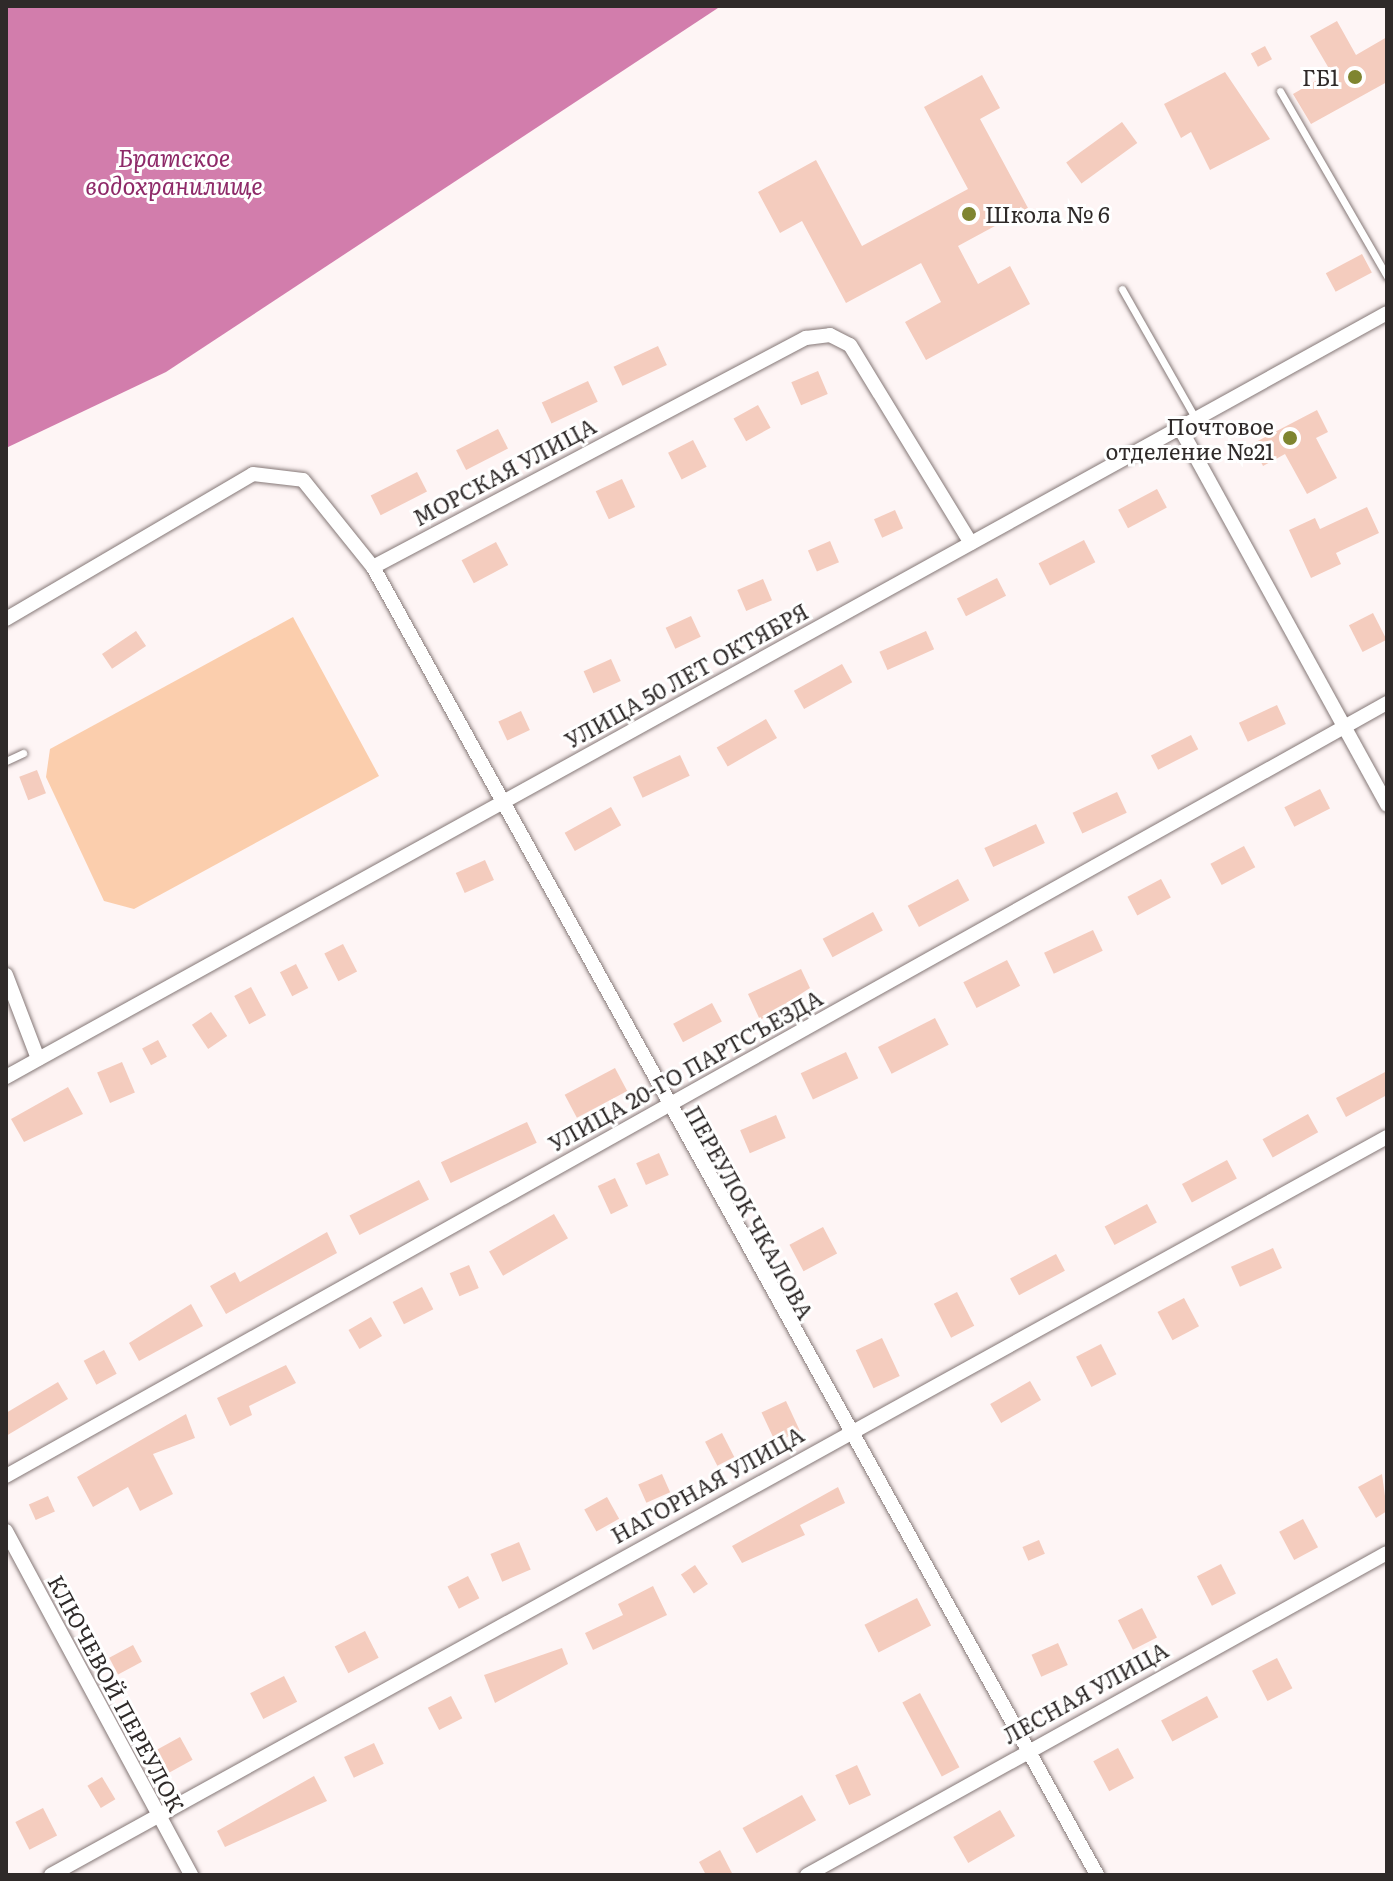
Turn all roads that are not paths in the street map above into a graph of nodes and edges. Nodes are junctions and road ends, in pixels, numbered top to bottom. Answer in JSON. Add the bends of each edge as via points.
{"nodes":[{"id":1,"x":1280,"y":91,"type":"dead end"},
{"id":2,"x":1387,"y":276,"type":"edge"},
{"id":3,"x":1122,"y":289,"type":"dead end"},
{"id":4,"x":1387,"y":313,"type":"edge"},
{"id":5,"x":1196,"y":419,"type":"junction"},
{"id":6,"x":1180,"y":428,"type":"junction"},
{"id":7,"x":971,"y":543,"type":"junction"},
{"id":8,"x":373,"y":567,"type":"junction"},
{"id":9,"x":6,"y":619,"type":"edge"},
{"id":10,"x":1387,"y":703,"type":"edge"},
{"id":11,"x":1346,"y":726,"type":"junction"},
{"id":12,"x":23,"y":753,"type":"dead end"},
{"id":13,"x":6,"y":761,"type":"edge"},
{"id":14,"x":504,"y":800,"type":"junction"},
{"id":15,"x":1387,"y":805,"type":"edge"},
{"id":16,"x":6,"y":975,"type":"edge"},
{"id":17,"x":38,"y":1059,"type":"junction"},
{"id":18,"x":6,"y":1077,"type":"edge"},
{"id":19,"x":665,"y":1106,"type":"junction"},
{"id":20,"x":1387,"y":1137,"type":"edge"},
{"id":21,"x":847,"y":1431,"type":"junction"},
{"id":22,"x":6,"y":1476,"type":"edge"},
{"id":23,"x":6,"y":1531,"type":"edge"},
{"id":24,"x":1387,"y":1553,"type":"edge"},
{"id":25,"x":1026,"y":1749,"type":"junction"},
{"id":26,"x":158,"y":1816,"type":"junction"},
{"id":27,"x":51,"y":1875,"type":"edge"},
{"id":28,"x":191,"y":1875,"type":"edge"},
{"id":29,"x":807,"y":1875,"type":"edge"},
{"id":30,"x":1097,"y":1875,"type":"edge"}],
"edges":[{"from":1,"to":2,"type":"lane"},
{"from":3,"to":5,"type":"lane"},
{"from":4,"to":5,"type":"street","name":"УЛИЦА 50 ЛЕТ ОКТЯБРЯ"},
{"from":5,"to":6,"type":"street","name":"УЛИЦА 50 ЛЕТ ОКТЯБРЯ"},
{"from":6,"to":7,"type":"street","name":"УЛИЦА 50 ЛЕТ ОКТЯБРЯ"},
{"from":6,"to":11,"type":"street"},
{"from":7,"to":8,"type":"street","name":"МОРСКАЯ УЛИЦА","via":[[850,345],[830,335],[806,338]]},
{"from":7,"to":14,"type":"street","name":"УЛИЦА 50 ЛЕТ ОКТЯБРЯ"},
{"from":8,"to":9,"type":"street","via":[[303,480],[253,474]]},
{"from":8,"to":14,"type":"street","name":"ПЕРЕУЛОК ЧКАЛОВА"},
{"from":10,"to":11,"type":"street","name":"УЛИЦА 20-ГО ПАРТСЪЕЗДА"},
{"from":11,"to":15,"type":"street"},
{"from":11,"to":19,"type":"street","name":"УЛИЦА 20-ГО ПАРТСЪЕЗДА"},
{"from":12,"to":13,"type":"lane"},
{"from":14,"to":17,"type":"street","name":"УЛИЦА 50 ЛЕТ ОКТЯБРЯ"},
{"from":14,"to":19,"type":"street","name":"ПЕРЕУЛОК ЧКАЛОВА"},
{"from":16,"to":17,"type":"street"},
{"from":17,"to":18,"type":"street","name":"УЛИЦА 50 ЛЕТ ОКТЯБРЯ"},
{"from":19,"to":21,"type":"street","name":"ПЕРЕУЛОК ЧКАЛОВА"},
{"from":19,"to":22,"type":"street","name":"УЛИЦА 20-ГО ПАРТСЪЕЗДА"},
{"from":20,"to":21,"type":"street","name":"НАГОРНАЯ УЛИЦА"},
{"from":21,"to":25,"type":"street","name":"ПЕРЕУЛОК ЧКАЛОВА"},
{"from":21,"to":26,"type":"street","name":"НАГОРНАЯ УЛИЦА"},
{"from":23,"to":26,"type":"street","name":"КЛЮЧЕВОЙ ПЕРЕУЛОК"},
{"from":24,"to":25,"type":"street","name":"ЛЕСНАЯ УЛИЦА"},
{"from":25,"to":29,"type":"street","name":"ЛЕСНАЯ УЛИЦА"},
{"from":25,"to":30,"type":"street","name":"ПЕРЕУЛОК ЧКАЛОВА"},
{"from":26,"to":27,"type":"street","name":"НАГОРНАЯ УЛИЦА"},
{"from":26,"to":28,"type":"street","name":"КЛЮЧЕВОЙ ПЕРЕУЛОК"}]}
